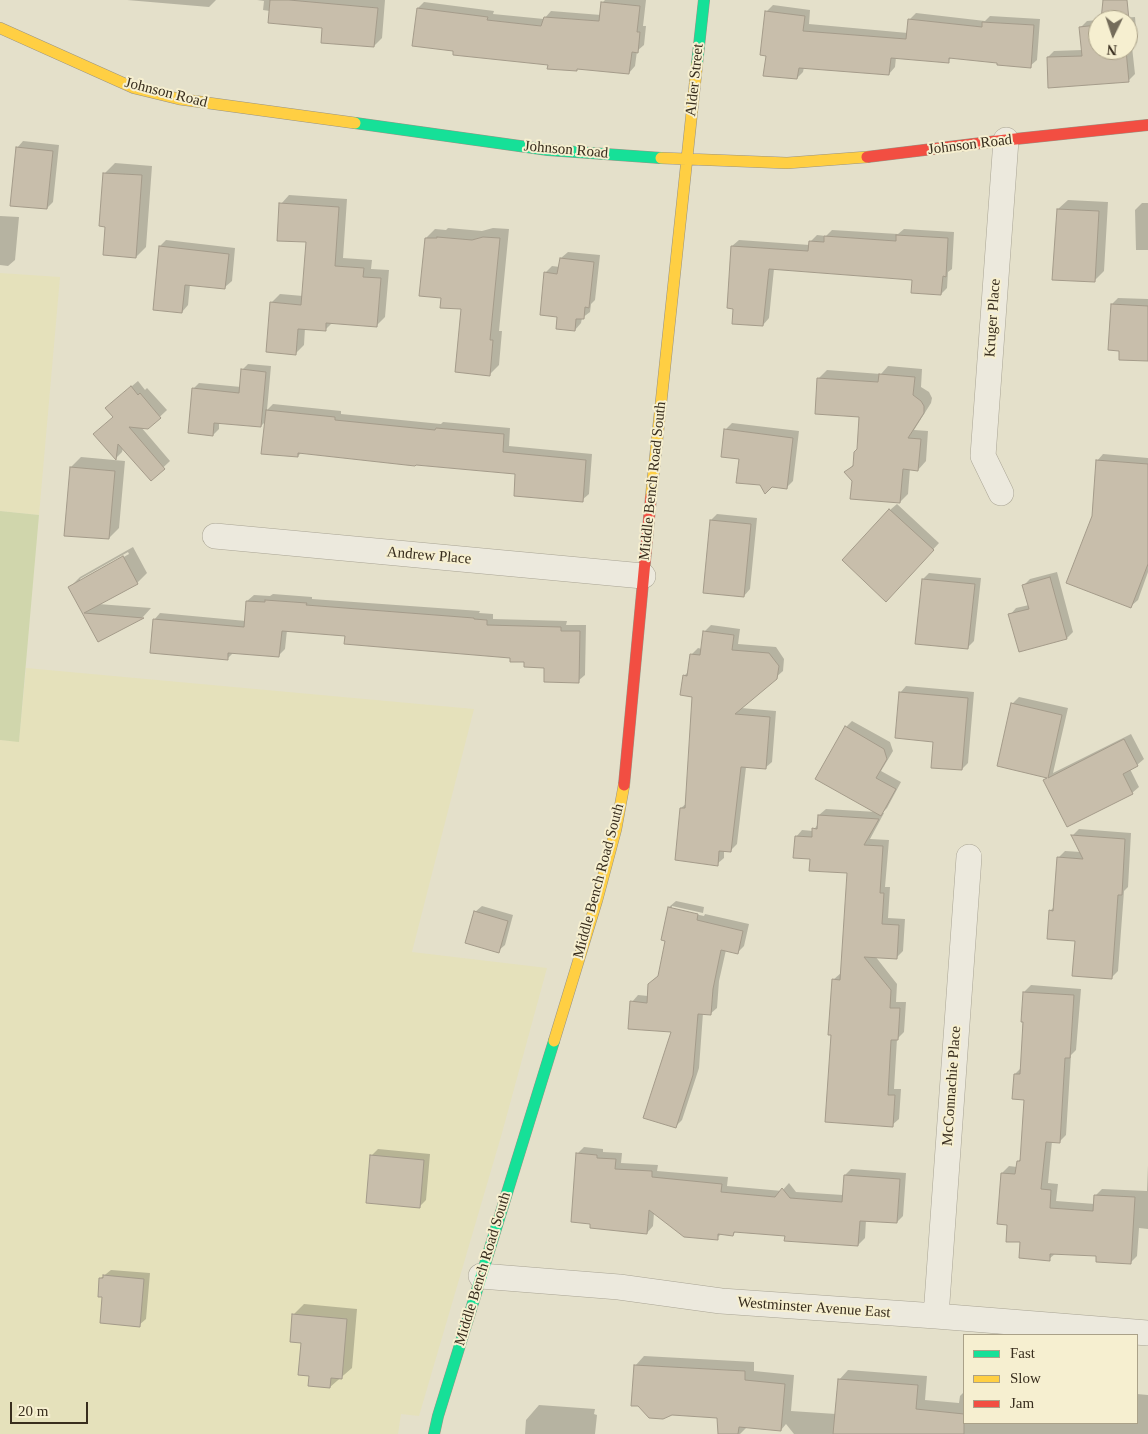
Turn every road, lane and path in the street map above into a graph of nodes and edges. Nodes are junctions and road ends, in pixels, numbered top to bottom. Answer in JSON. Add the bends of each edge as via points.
{"nodes":[{"id":1,"x":704,"y":0,"type":"edge"},
{"id":2,"x":0,"y":28,"type":"edge"},
{"id":3,"x":1148,"y":125,"type":"edge"},
{"id":4,"x":1006,"y":140,"type":"junction"},
{"id":5,"x":686,"y":160,"type":"junction"},
{"id":6,"x":1002,"y":493,"type":"dead end"},
{"id":7,"x":215,"y":536,"type":"dead end"},
{"id":8,"x":643,"y":576,"type":"junction"},
{"id":9,"x":969,"y":857,"type":"dead end"},
{"id":10,"x":481,"y":1276,"type":"junction"},
{"id":11,"x":936,"y":1316,"type":"junction"},
{"id":12,"x":1148,"y":1333,"type":"edge"},
{"id":13,"x":434,"y":1434,"type":"edge"}],
"edges":[{"from":1,"to":5,"type":"street","name":"Alder Street"},
{"from":2,"to":5,"type":"street","name":"Johnson Road","via":[[134,88],[179,99],[548,150]]},
{"from":3,"to":4,"type":"street","name":"Johnson Road"},
{"from":4,"to":5,"type":"street","name":"Johnson Road","via":[[828,161]]},
{"from":4,"to":6,"type":"street","name":"Kruger Place","via":[[983,456]]},
{"from":5,"to":8,"type":"street","name":"Middle Bench Road South"},
{"from":7,"to":8,"type":"street","name":"Andrew Place"},
{"from":8,"to":10,"type":"street","name":"Middle Bench Road South","via":[[623,792],[616,829]]},
{"from":9,"to":11,"type":"street","name":"McConnachie Place"},
{"from":10,"to":11,"type":"street","name":"Westminster Avenue East","via":[[619,1287],[720,1301]]},
{"from":10,"to":13,"type":"street","name":"Middle Bench Road South"},
{"from":11,"to":12,"type":"street","name":"Westminster Avenue East"}]}
